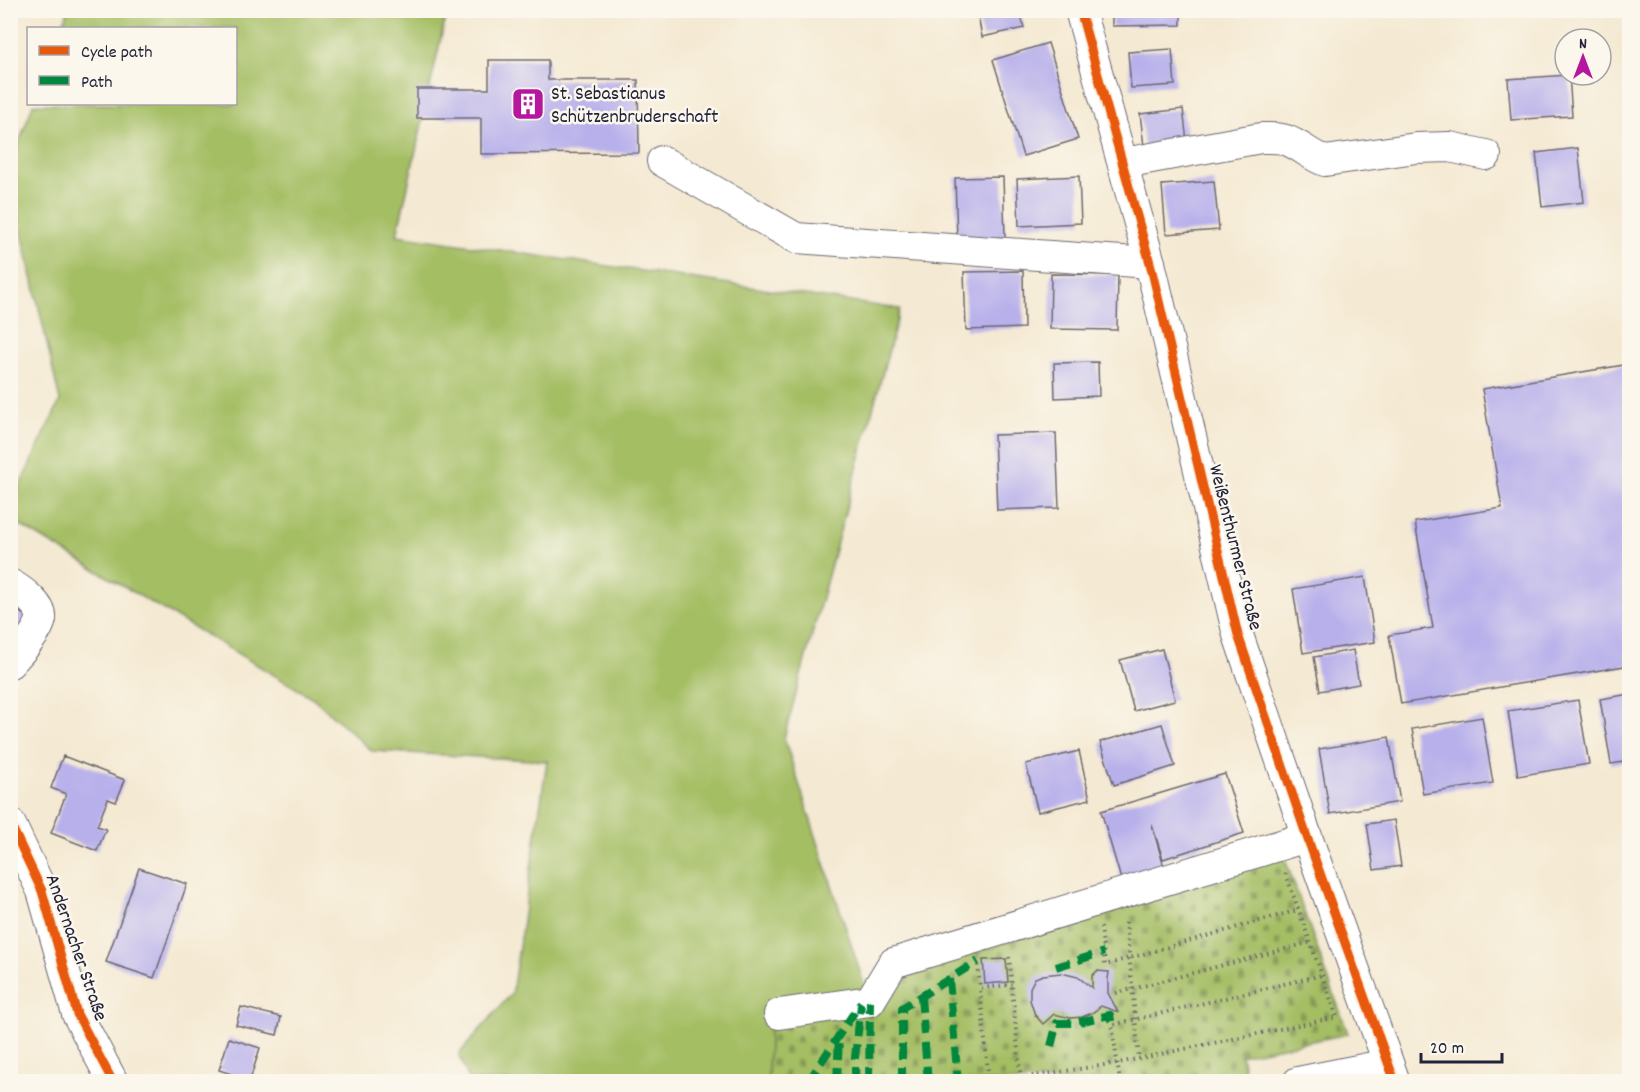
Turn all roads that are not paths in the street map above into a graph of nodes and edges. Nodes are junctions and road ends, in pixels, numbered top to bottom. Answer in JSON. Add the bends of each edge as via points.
{"nodes":[{"id":1,"x":1080,"y":10,"type":"edge"},
{"id":2,"x":1486,"y":155,"type":"dead end"},
{"id":3,"x":662,"y":160,"type":"dead end"},
{"id":4,"x":1124,"y":163,"type":"junction"},
{"id":5,"x":1150,"y":262,"type":"junction"},
{"id":6,"x":10,"y":584,"type":"edge"},
{"id":7,"x":10,"y":663,"type":"edge"},
{"id":8,"x":10,"y":823,"type":"edge"},
{"id":9,"x":1306,"y":837,"type":"junction"},
{"id":10,"x":779,"y":1014,"type":"dead end"},
{"id":11,"x":1391,"y":1073,"type":"edge"},
{"id":12,"x":113,"y":1082,"type":"edge"},
{"id":13,"x":1298,"y":1082,"type":"edge"}],
"edges":[{"from":1,"to":4,"type":"street","name":"Weißenthurmer Straße"},
{"from":2,"to":4,"type":"street","via":[[1450,147],[1416,148],[1325,161],[1287,140],[1261,138]]},
{"from":3,"to":5,"type":"street","via":[[796,238]]},
{"from":4,"to":5,"type":"street","name":"Weißenthurmer Straße"},
{"from":5,"to":9,"type":"street","name":"Weißenthurmer Straße","via":[[1238,635]]},
{"from":6,"to":7,"type":"street","via":[[22,590],[40,610],[42,619]]},
{"from":8,"to":12,"type":"street","name":"Andernacher Straße","via":[[42,891],[77,1014]]},
{"from":9,"to":10,"type":"street","via":[[893,963],[870,1000]]},
{"from":9,"to":11,"type":"street","name":"Weißenthurmer Straße"},
{"from":11,"to":13,"type":"street"}]}
